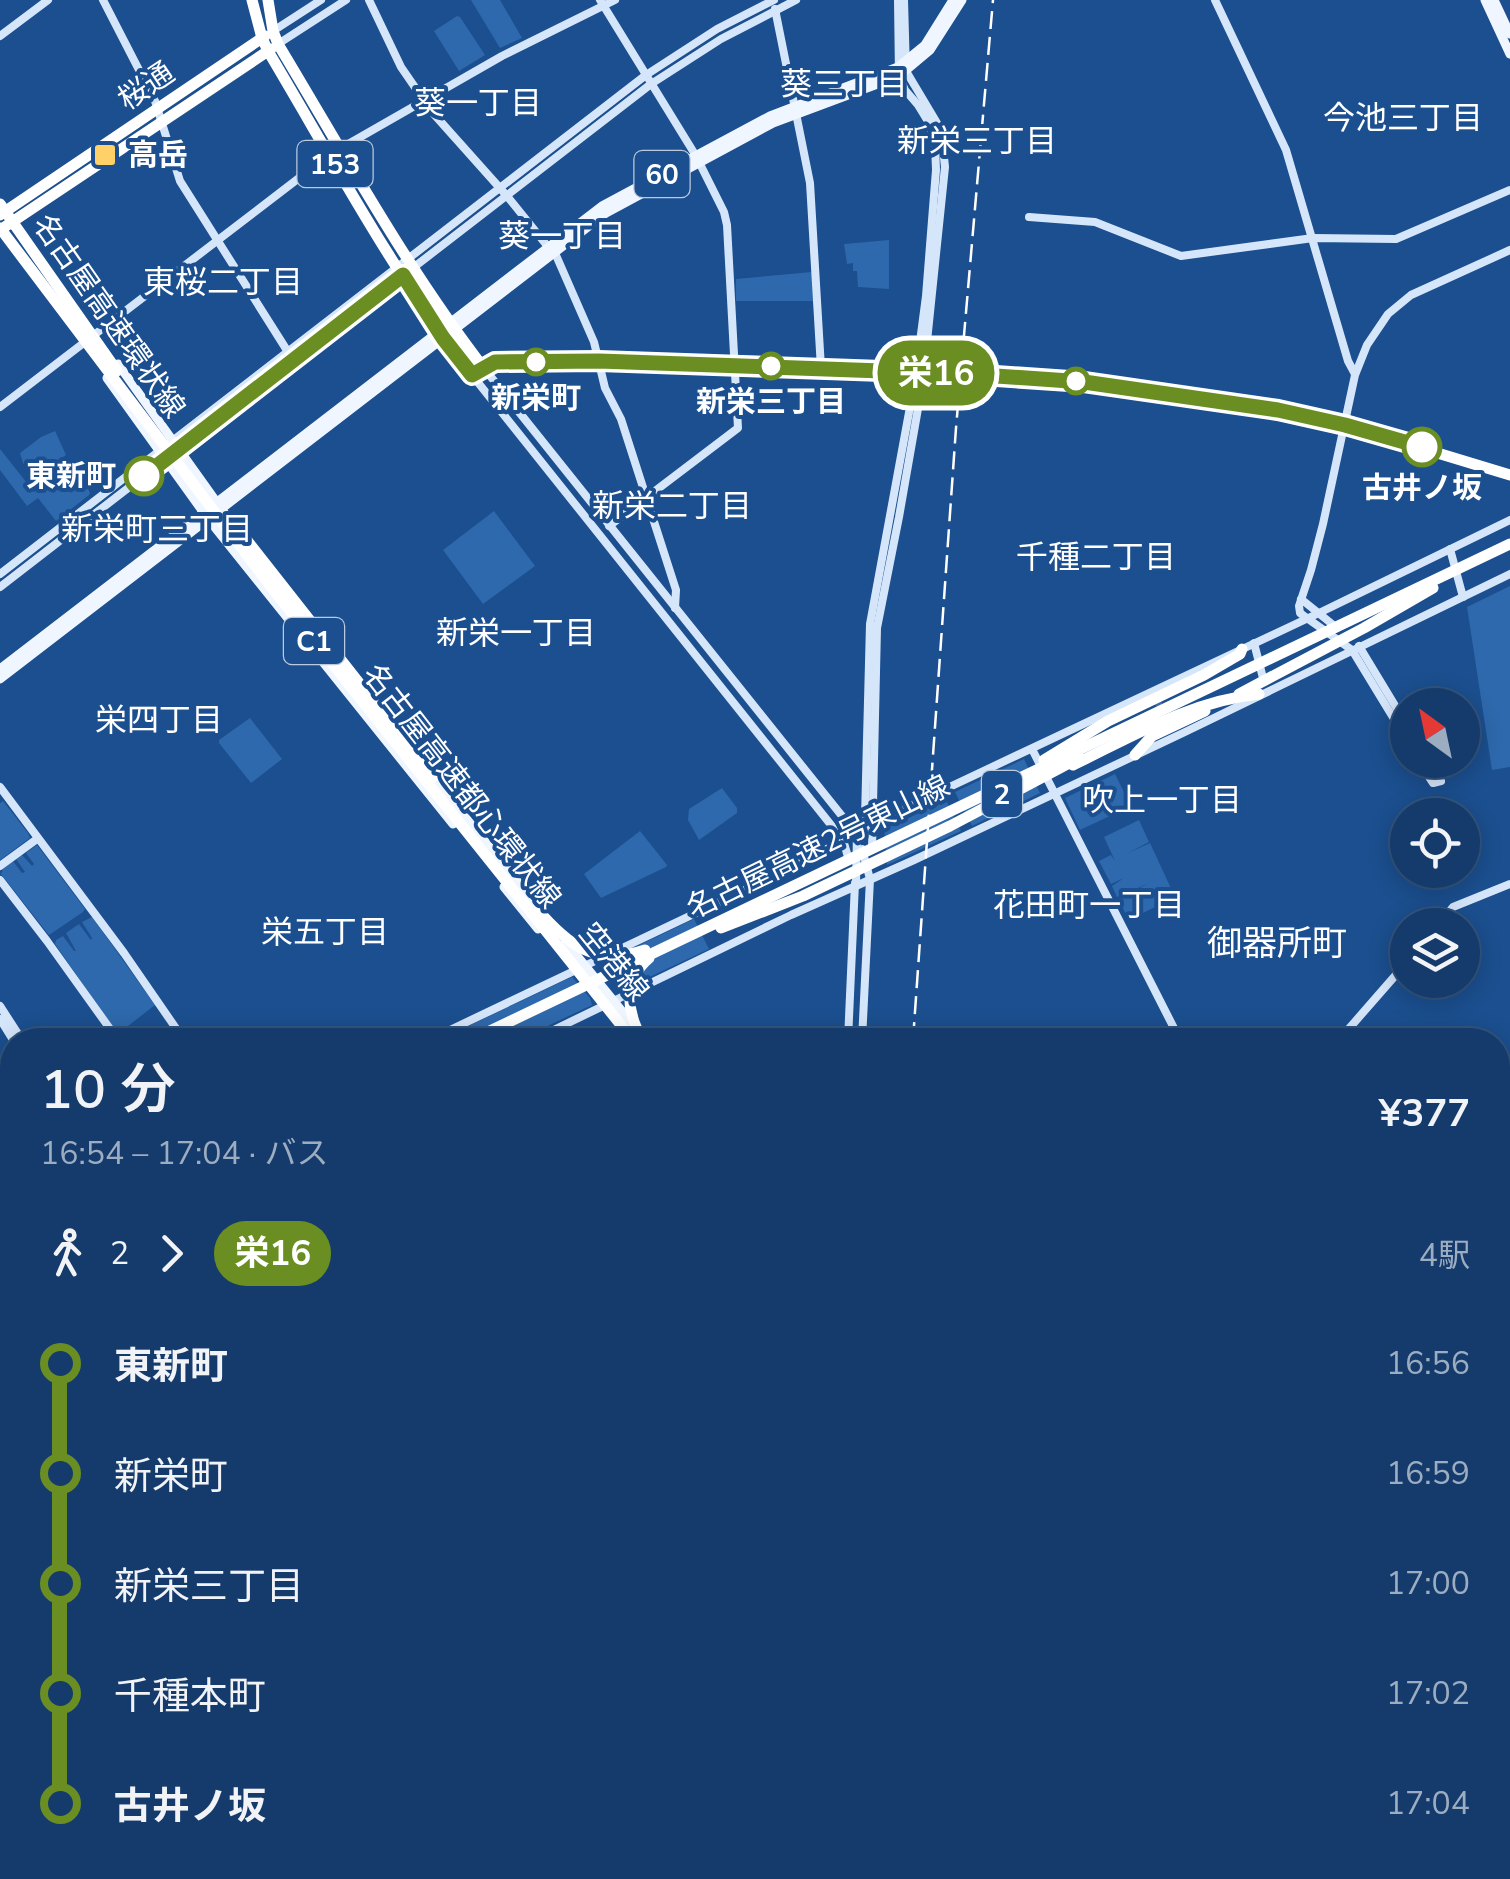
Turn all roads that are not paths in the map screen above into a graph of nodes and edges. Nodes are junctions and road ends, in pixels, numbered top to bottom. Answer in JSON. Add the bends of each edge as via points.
{"nodes":[{"id":1,"x":48,"y":0,"type":"edge"},
{"id":2,"x":103,"y":0,"type":"edge"},
{"id":3,"x":252,"y":0,"type":"edge"},
{"id":4,"x":268,"y":0,"type":"edge"},
{"id":5,"x":321,"y":0,"type":"edge"},
{"id":6,"x":346,"y":0,"type":"edge"},
{"id":7,"x":370,"y":0,"type":"edge"},
{"id":8,"x":615,"y":0,"type":"edge"},
{"id":9,"x":796,"y":0,"type":"edge"},
{"id":10,"x":901,"y":0,"type":"edge"},
{"id":11,"x":953,"y":0,"type":"edge"},
{"id":12,"x":962,"y":0,"type":"edge"},
{"id":13,"x":1216,"y":0,"type":"edge"},
{"id":14,"x":1485,"y":0,"type":"edge"},
{"id":15,"x":1494,"y":0,"type":"edge"},
{"id":16,"x":602,"y":3,"type":"edge"},
{"id":17,"x":774,"y":3,"type":"edge"},
{"id":18,"x":1510,"y":34,"type":"edge"},
{"id":19,"x":0,"y":36,"type":"edge"},
{"id":20,"x":270,"y":41,"type":"junction"},
{"id":21,"x":1510,"y":54,"type":"edge"},
{"id":22,"x":902,"y":69,"type":"junction"},
{"id":23,"x":648,"y":79,"type":"junction"},
{"id":24,"x":424,"y":100,"type":"junction"},
{"id":25,"x":796,"y":109,"type":"junction"},
{"id":26,"x":159,"y":115,"type":"junction"},
{"id":27,"x":342,"y":148,"type":"junction"},
{"id":28,"x":330,"y":155,"type":"junction"},
{"id":29,"x":697,"y":160,"type":"junction"},
{"id":30,"x":1510,"y":190,"type":"edge"},
{"id":31,"x":504,"y":192,"type":"junction"},
{"id":32,"x":1028,"y":217,"type":"dead end"},
{"id":33,"x":3,"y":218,"type":"edge"},
{"id":34,"x":1312,"y":238,"type":"junction"},
{"id":35,"x":218,"y":240,"type":"junction"},
{"id":36,"x":552,"y":250,"type":"junction"},
{"id":37,"x":1510,"y":250,"type":"edge"},
{"id":38,"x":406,"y":267,"type":"junction"},
{"id":39,"x":447,"y":331,"type":"junction"},
{"id":40,"x":89,"y":339,"type":"junction"},
{"id":41,"x":291,"y":356,"type":"junction"},
{"id":42,"x":599,"y":361,"type":"junction"},
{"id":43,"x":736,"y":365,"type":"junction"},
{"id":44,"x":821,"y":368,"type":"junction"},
{"id":45,"x":478,"y":371,"type":"junction"},
{"id":46,"x":920,"y":372,"type":"junction"},
{"id":47,"x":1356,"y":375,"type":"junction"},
{"id":48,"x":138,"y":393,"type":"joint"},
{"id":49,"x":0,"y":408,"type":"edge"},
{"id":50,"x":1345,"y":425,"type":"junction"},
{"id":51,"x":170,"y":452,"type":"junction"},
{"id":52,"x":1510,"y":475,"type":"edge"},
{"id":53,"x":646,"y":498,"type":"junction"},
{"id":54,"x":218,"y":507,"type":"junction"},
{"id":55,"x":206,"y":516,"type":"junction"},
{"id":56,"x":1510,"y":520,"type":"edge"},
{"id":57,"x":235,"y":526,"type":"junction"},
{"id":58,"x":609,"y":526,"type":"junction"},
{"id":59,"x":1510,"y":544,"type":"edge"},
{"id":60,"x":1450,"y":549,"type":"junction"},
{"id":61,"x":1510,"y":552,"type":"edge"},
{"id":62,"x":0,"y":574,"type":"edge"},
{"id":63,"x":1510,"y":574,"type":"edge"},
{"id":64,"x":0,"y":587,"type":"edge"},
{"id":65,"x":1434,"y":588,"type":"junction"},
{"id":66,"x":1463,"y":597,"type":"junction"},
{"id":67,"x":1302,"y":599,"type":"junction"},
{"id":68,"x":676,"y":608,"type":"junction"},
{"id":69,"x":1318,"y":614,"type":"junction"},
{"id":70,"x":1308,"y":618,"type":"junction"},
{"id":71,"x":1323,"y":623,"type":"junction"},
{"id":72,"x":1302,"y":644,"type":"junction"},
{"id":73,"x":1251,"y":648,"type":"junction"},
{"id":74,"x":1356,"y":648,"type":"junction"},
{"id":75,"x":0,"y":670,"type":"edge"},
{"id":76,"x":0,"y":678,"type":"edge"},
{"id":77,"x":1263,"y":689,"type":"junction"},
{"id":78,"x":1239,"y":694,"type":"dead end"},
{"id":79,"x":1202,"y":695,"type":"junction"},
{"id":80,"x":1390,"y":699,"type":"edge"},
{"id":81,"x":1222,"y":703,"type":"dead end"},
{"id":82,"x":1390,"y":709,"type":"edge"},
{"id":83,"x":1076,"y":728,"type":"junction"},
{"id":84,"x":1118,"y":740,"type":"junction"},
{"id":85,"x":1032,"y":749,"type":"junction"},
{"id":86,"x":1135,"y":755,"type":"junction"},
{"id":87,"x":0,"y":788,"type":"edge"},
{"id":88,"x":1054,"y":792,"type":"junction"},
{"id":89,"x":438,"y":795,"type":"junction"},
{"id":90,"x":1004,"y":795,"type":"junction"},
{"id":91,"x":944,"y":813,"type":"junction"},
{"id":92,"x":457,"y":820,"type":"junction"},
{"id":93,"x":874,"y":824,"type":"junction"},
{"id":94,"x":856,"y":832,"type":"junction"},
{"id":95,"x":38,"y":839,"type":"junction"},
{"id":96,"x":843,"y":840,"type":"junction"},
{"id":97,"x":0,"y":866,"type":"edge"},
{"id":98,"x":812,"y":876,"type":"junction"},
{"id":99,"x":870,"y":878,"type":"junction"},
{"id":100,"x":0,"y":880,"type":"edge"},
{"id":101,"x":1510,"y":884,"type":"edge"},
{"id":102,"x":856,"y":885,"type":"junction"},
{"id":103,"x":1452,"y":908,"type":"edge"},
{"id":104,"x":584,"y":965,"type":"junction"},
{"id":105,"x":572,"y":972,"type":"junction"},
{"id":106,"x":1390,"y":982,"type":"edge"},
{"id":107,"x":615,"y":1001,"type":"junction"},
{"id":108,"x":0,"y":1006,"type":"edge"},
{"id":109,"x":601,"y":1008,"type":"junction"},
{"id":110,"x":14,"y":1028,"type":"edge"},
{"id":111,"x":109,"y":1028,"type":"edge"},
{"id":112,"x":176,"y":1028,"type":"edge"},
{"id":113,"x":453,"y":1028,"type":"edge"},
{"id":114,"x":497,"y":1028,"type":"edge"},
{"id":115,"x":512,"y":1028,"type":"edge"},
{"id":116,"x":558,"y":1028,"type":"edge"},
{"id":117,"x":619,"y":1028,"type":"edge"},
{"id":118,"x":621,"y":1028,"type":"edge"},
{"id":119,"x":635,"y":1028,"type":"edge"},
{"id":120,"x":638,"y":1028,"type":"edge"},
{"id":121,"x":849,"y":1028,"type":"edge"},
{"id":122,"x":863,"y":1028,"type":"edge"},
{"id":123,"x":1174,"y":1028,"type":"edge"},
{"id":124,"x":1349,"y":1028,"type":"edge"}],
"edges":[{"from":1,"to":19,"type":"street"},
{"from":2,"to":26,"type":"street"},
{"from":3,"to":20,"type":"highway"},
{"from":4,"to":20,"type":"highway"},
{"from":5,"to":20,"type":"street","name":"桜通"},
{"from":6,"to":20,"type":"street","name":"桜通"},
{"from":7,"to":24,"type":"street"},
{"from":8,"to":16,"type":"street"},
{"from":9,"to":17,"type":"street"},
{"from":10,"to":22,"type":"street"},
{"from":11,"to":22,"type":"main road","number":"60"},
{"from":12,"to":22,"type":"main road","number":"60","via":[[930,50]]},
{"from":13,"to":34,"type":"street","via":[[1286,150]]},
{"from":14,"to":21,"type":"main road"},
{"from":15,"to":18,"type":"main road"},
{"from":16,"to":23,"type":"street"},
{"from":16,"to":24,"type":"street"},
{"from":17,"to":23,"type":"street"},
{"from":17,"to":25,"type":"street"},
{"from":20,"to":26,"type":"highway","name":"桜通"},
{"from":20,"to":27,"type":"highway","number":"153"},
{"from":20,"to":28,"type":"highway","number":"153"},
{"from":22,"to":25,"type":"main road","number":"60"},
{"from":22,"to":46,"type":"street","via":[[937,124],[945,167]]},
{"from":23,"to":29,"type":"street"},
{"from":23,"to":31,"type":"street"},
{"from":24,"to":27,"type":"street"},
{"from":24,"to":31,"type":"street"},
{"from":25,"to":29,"type":"main road","number":"60","via":[[770,116]]},
{"from":25,"to":44,"type":"street","via":[[810,183]]},
{"from":26,"to":33,"type":"highway","name":"桜通"},
{"from":26,"to":35,"type":"street","via":[[180,182]]},
{"from":27,"to":28,"type":"street"},
{"from":27,"to":38,"type":"highway","number":"153"},
{"from":28,"to":35,"type":"street"},
{"from":28,"to":38,"type":"highway","number":"153"},
{"from":29,"to":36,"type":"main road","number":"60","via":[[602,206]]},
{"from":29,"to":43,"type":"street","via":[[728,225]]},
{"from":30,"to":34,"type":"street","via":[[1396,240]]},
{"from":31,"to":36,"type":"street"},
{"from":31,"to":38,"type":"street"},
{"from":32,"to":34,"type":"street","via":[[1095,222],[1181,256]]},
{"from":33,"to":40,"type":"main road","name":"空港線"},
{"from":33,"to":40,"type":"highway"},
{"from":33,"to":40,"type":"main road","name":"空港線","via":[[33,248]]},
{"from":33,"to":51,"type":"highway","name":"名古屋高速都心環状線","number":"C1"},
{"from":33,"to":51,"type":"highway","name":"名古屋高速環状線","number":"C1"},
{"from":34,"to":47,"type":"street"},
{"from":35,"to":40,"type":"street"},
{"from":35,"to":41,"type":"street"},
{"from":36,"to":39,"type":"main road","number":"60"},
{"from":36,"to":42,"type":"street"},
{"from":37,"to":47,"type":"street","via":[[1408,297],[1378,326]]},
{"from":38,"to":39,"type":"highway","number":"153"},
{"from":38,"to":41,"type":"street"},
{"from":39,"to":45,"type":"highway","number":"153"},
{"from":39,"to":54,"type":"main road","number":"60"},
{"from":40,"to":48,"type":"highway","via":[[128,390]]},
{"from":40,"to":49,"type":"street"},
{"from":40,"to":51,"type":"main road","name":"空港線"},
{"from":41,"to":51,"type":"street"},
{"from":42,"to":43,"type":"highway"},
{"from":42,"to":45,"type":"highway","via":[[495,362]]},
{"from":42,"to":53,"type":"street"},
{"from":43,"to":44,"type":"highway"},
{"from":43,"to":53,"type":"street","via":[[738,428]]},
{"from":44,"to":46,"type":"highway"},
{"from":45,"to":58,"type":"street"},
{"from":45,"to":96,"type":"street"},
{"from":46,"to":50,"type":"highway","via":[[1102,384]]},
{"from":46,"to":93,"type":"street","via":[[876,628]]},
{"from":46,"to":94,"type":"street","via":[[870,624],[865,817]]},
{"from":47,"to":50,"type":"street"},
{"from":48,"to":51,"type":"main road","name":"空港線"},
{"from":50,"to":52,"type":"highway"},
{"from":50,"to":67,"type":"street"},
{"from":51,"to":54,"type":"main road","name":"空港線"},
{"from":51,"to":55,"type":"main road","name":"空港線"},
{"from":51,"to":62,"type":"street"},
{"from":51,"to":64,"type":"street"},
{"from":51,"to":89,"type":"highway","name":"名古屋高速都心環状線","number":"C1"},
{"from":53,"to":58,"type":"street"},
{"from":53,"to":68,"type":"street"},
{"from":54,"to":55,"type":"main road","number":"60"},
{"from":54,"to":57,"type":"main road","name":"空港線"},
{"from":55,"to":75,"type":"main road","number":"60"},
{"from":55,"to":76,"type":"main road","number":"60"},
{"from":55,"to":105,"type":"main road","name":"空港線"},
{"from":56,"to":60,"type":"street"},
{"from":57,"to":89,"type":"highway","via":[[437,782]]},
{"from":57,"to":104,"type":"main road","name":"空港線","via":[[344,655]]},
{"from":58,"to":68,"type":"street"},
{"from":59,"to":72,"type":"highway","name":"名古屋高速2号東山線","number":"2"},
{"from":60,"to":66,"type":"street"},
{"from":60,"to":69,"type":"street"},
{"from":61,"to":65,"type":"highway","name":"名古屋高速2号東山線","number":"2"},
{"from":63,"to":66,"type":"street"},
{"from":65,"to":78,"type":"highway"},
{"from":65,"to":79,"type":"highway","name":"名古屋高速2号東山線","number":"2"},
{"from":66,"to":74,"type":"street"},
{"from":67,"to":69,"type":"street"},
{"from":67,"to":70,"type":"street","via":[[1300,613]]},
{"from":68,"to":94,"type":"street"},
{"from":69,"to":70,"type":"street"},
{"from":69,"to":71,"type":"street"},
{"from":70,"to":71,"type":"street"},
{"from":70,"to":73,"type":"street"},
{"from":71,"to":74,"type":"street"},
{"from":72,"to":79,"type":"highway","name":"名古屋高速2号東山線","number":"2"},
{"from":72,"to":83,"type":"highway","via":[[1124,720]]},
{"from":73,"to":77,"type":"street"},
{"from":73,"to":83,"type":"street"},
{"from":73,"to":91,"type":"highway"},
{"from":74,"to":77,"type":"street"},
{"from":74,"to":80,"type":"street"},
{"from":74,"to":82,"type":"street"},
{"from":77,"to":84,"type":"highway","via":[[1170,716]]},
{"from":77,"to":86,"type":"street"},
{"from":79,"to":84,"type":"highway","name":"名古屋高速2号東山線","number":"2"},
{"from":79,"to":91,"type":"highway","name":"名古屋高速2号東山線","number":"2"},
{"from":81,"to":86,"type":"highway","via":[[1152,736]]},
{"from":83,"to":85,"type":"street"},
{"from":84,"to":90,"type":"highway","name":"名古屋高速2号東山線","number":"2"},
{"from":84,"to":90,"type":"highway"},
{"from":85,"to":88,"type":"street"},
{"from":85,"to":93,"type":"street"},
{"from":86,"to":88,"type":"street"},
{"from":87,"to":95,"type":"street"},
{"from":88,"to":99,"type":"street"},
{"from":88,"to":123,"type":"street"},
{"from":89,"to":92,"type":"highway","name":"名古屋高速都心環状線","number":"C1"},
{"from":90,"to":115,"type":"highway","name":"名古屋高速2号東山線","number":"2"},
{"from":90,"to":120,"type":"highway","via":[[784,905],[649,958],[634,975],[630,996]]},
{"from":91,"to":98,"type":"highway","name":"名古屋高速2号東山線","number":"2"},
{"from":91,"to":98,"type":"highway"},
{"from":92,"to":98,"type":"highway","via":[[559,934],[602,956],[648,949]]},
{"from":92,"to":118,"type":"highway","name":"名古屋高速都心環状線","number":"C1"},
{"from":93,"to":94,"type":"street"},
{"from":93,"to":99,"type":"street"},
{"from":94,"to":96,"type":"street"},
{"from":94,"to":99,"type":"street"},
{"from":94,"to":102,"type":"street"},
{"from":95,"to":97,"type":"street"},
{"from":95,"to":112,"type":"street"},
{"from":96,"to":102,"type":"street"},
{"from":96,"to":104,"type":"street"},
{"from":98,"to":114,"type":"highway","name":"名古屋高速2号東山線","number":"2"},
{"from":99,"to":102,"type":"street"},
{"from":99,"to":122,"type":"street"},
{"from":100,"to":111,"type":"street"},
{"from":101,"to":103,"type":"street"},
{"from":102,"to":107,"type":"street"},
{"from":102,"to":121,"type":"street"},
{"from":104,"to":105,"type":"street"},
{"from":104,"to":107,"type":"main road","name":"空港線"},
{"from":105,"to":109,"type":"main road","name":"空港線"},
{"from":105,"to":113,"type":"street"},
{"from":106,"to":124,"type":"street"},
{"from":107,"to":109,"type":"street"},
{"from":107,"to":119,"type":"main road","name":"空港線"},
{"from":108,"to":110,"type":"street"},
{"from":109,"to":116,"type":"street"},
{"from":109,"to":117,"type":"main road","name":"空港線"}]}
